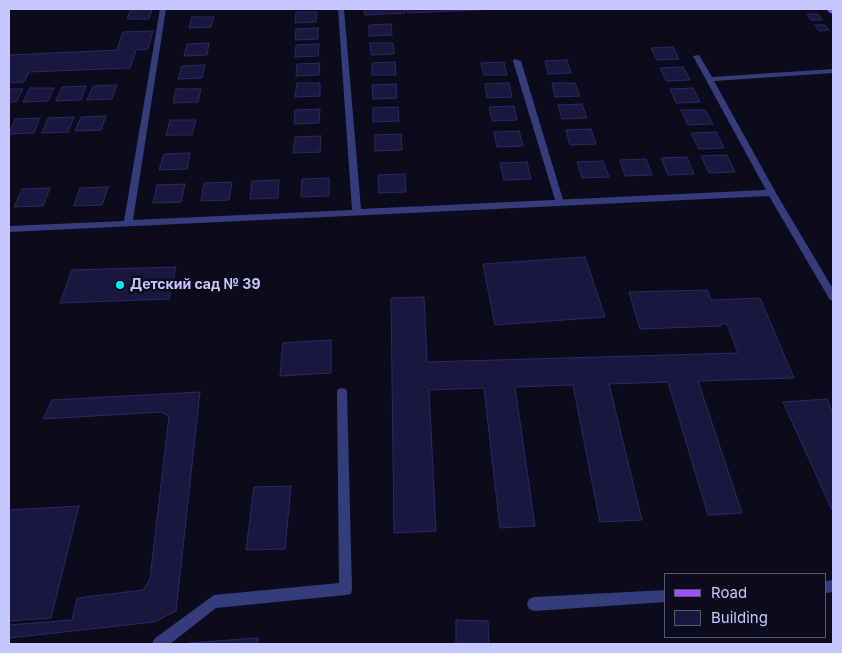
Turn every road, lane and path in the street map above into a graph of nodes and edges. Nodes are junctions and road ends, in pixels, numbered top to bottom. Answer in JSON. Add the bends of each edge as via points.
{"nodes":[{"id":1,"x":163,"y":9,"type":"edge"},
{"id":2,"x":341,"y":9,"type":"edge"},
{"id":3,"x":697,"y":56,"type":"dead end"},
{"id":4,"x":517,"y":61,"type":"dead end"},
{"id":5,"x":833,"y":71,"type":"edge"},
{"id":6,"x":710,"y":79,"type":"junction"},
{"id":7,"x":772,"y":193,"type":"junction"},
{"id":8,"x":560,"y":203,"type":"junction"},
{"id":9,"x":357,"y":213,"type":"junction"},
{"id":10,"x":128,"y":224,"type":"junction"},
{"id":11,"x":11,"y":229,"type":"edge"},
{"id":12,"x":9,"y":240,"type":"edge"},
{"id":13,"x":833,"y":297,"type":"edge"},
{"id":14,"x":342,"y":392,"type":"dead end"},
{"id":15,"x":664,"y":596,"type":"edge"},
{"id":16,"x":534,"y":604,"type":"dead end"},
{"id":17,"x":159,"y":644,"type":"edge"}],
"edges":[{"from":1,"to":10,"type":"street"},
{"from":2,"to":9,"type":"street"},
{"from":3,"to":6,"type":"street"},
{"from":4,"to":8,"type":"street"},
{"from":5,"to":6,"type":"street"},
{"from":6,"to":7,"type":"street"},
{"from":7,"to":8,"type":"street"},
{"from":7,"to":13,"type":"street"},
{"from":8,"to":9,"type":"street"},
{"from":9,"to":10,"type":"street"},
{"from":10,"to":11,"type":"street"},
{"from":11,"to":12,"type":"street"},
{"from":14,"to":17,"type":"street","via":[[346,589],[214,602]]},
{"from":15,"to":16,"type":"street"}]}
